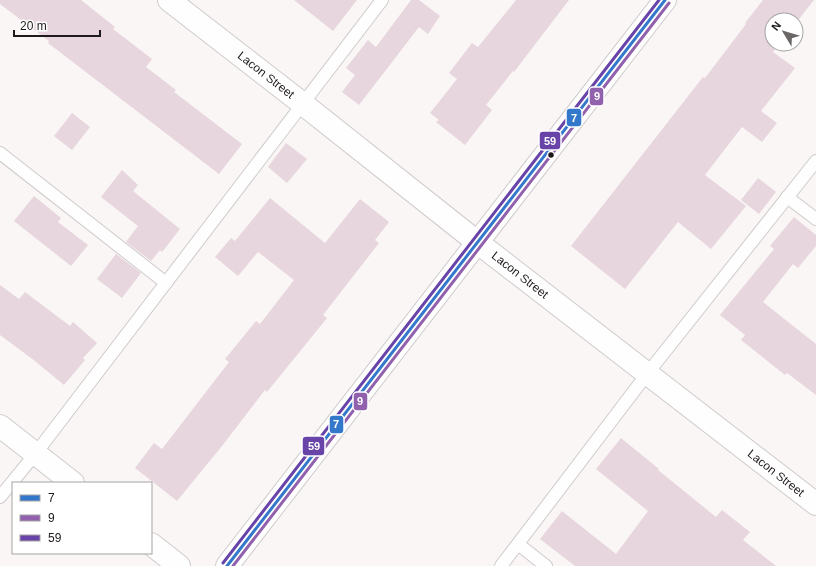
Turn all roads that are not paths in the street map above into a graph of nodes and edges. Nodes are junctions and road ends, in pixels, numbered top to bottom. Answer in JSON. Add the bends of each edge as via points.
{"nodes":[{"id":1,"x":169,"y":0,"type":"edge"},
{"id":2,"x":382,"y":0,"type":"edge"},
{"id":3,"x":665,"y":0,"type":"edge"},
{"id":4,"x":303,"y":104,"type":"junction"},
{"id":5,"x":0,"y":153,"type":"edge"},
{"id":6,"x":816,"y":161,"type":"edge"},
{"id":7,"x":787,"y":197,"type":"junction"},
{"id":8,"x":816,"y":219,"type":"edge"},
{"id":9,"x":477,"y":242,"type":"junction"},
{"id":10,"x":166,"y":283,"type":"junction"},
{"id":11,"x":647,"y":374,"type":"junction"},
{"id":12,"x":0,"y":426,"type":"edge"},
{"id":13,"x":36,"y":453,"type":"junction"},
{"id":14,"x":12,"y":482,"type":"edge"},
{"id":15,"x":12,"y":482,"type":"edge"},
{"id":16,"x":72,"y":482,"type":"edge"},
{"id":17,"x":0,"y":497,"type":"edge"},
{"id":18,"x":816,"y":504,"type":"edge"},
{"id":19,"x":518,"y":544,"type":"junction"},
{"id":20,"x":152,"y":545,"type":"edge"},
{"id":21,"x":179,"y":566,"type":"edge"},
{"id":22,"x":226,"y":566,"type":"edge"},
{"id":23,"x":501,"y":566,"type":"edge"},
{"id":24,"x":546,"y":566,"type":"edge"}],
"edges":[{"from":1,"to":4,"type":"street","name":"Lacon Street"},
{"from":2,"to":4,"type":"lane"},
{"from":3,"to":9,"type":"street"},
{"from":4,"to":9,"type":"street","name":"Lacon Street"},
{"from":4,"to":10,"type":"lane"},
{"from":5,"to":10,"type":"lane"},
{"from":6,"to":7,"type":"lane"},
{"from":7,"to":8,"type":"lane"},
{"from":7,"to":11,"type":"lane"},
{"from":9,"to":11,"type":"street","name":"Lacon Street"},
{"from":9,"to":22,"type":"street"},
{"from":10,"to":13,"type":"lane"},
{"from":11,"to":18,"type":"street","name":"Lacon Street"},
{"from":11,"to":19,"type":"lane"},
{"from":12,"to":13,"type":"street"},
{"from":13,"to":15,"type":"lane"},
{"from":13,"to":16,"type":"street"},
{"from":14,"to":17,"type":"lane"},
{"from":19,"to":23,"type":"lane"},
{"from":19,"to":24,"type":"lane"},
{"from":20,"to":21,"type":"street"}]}
